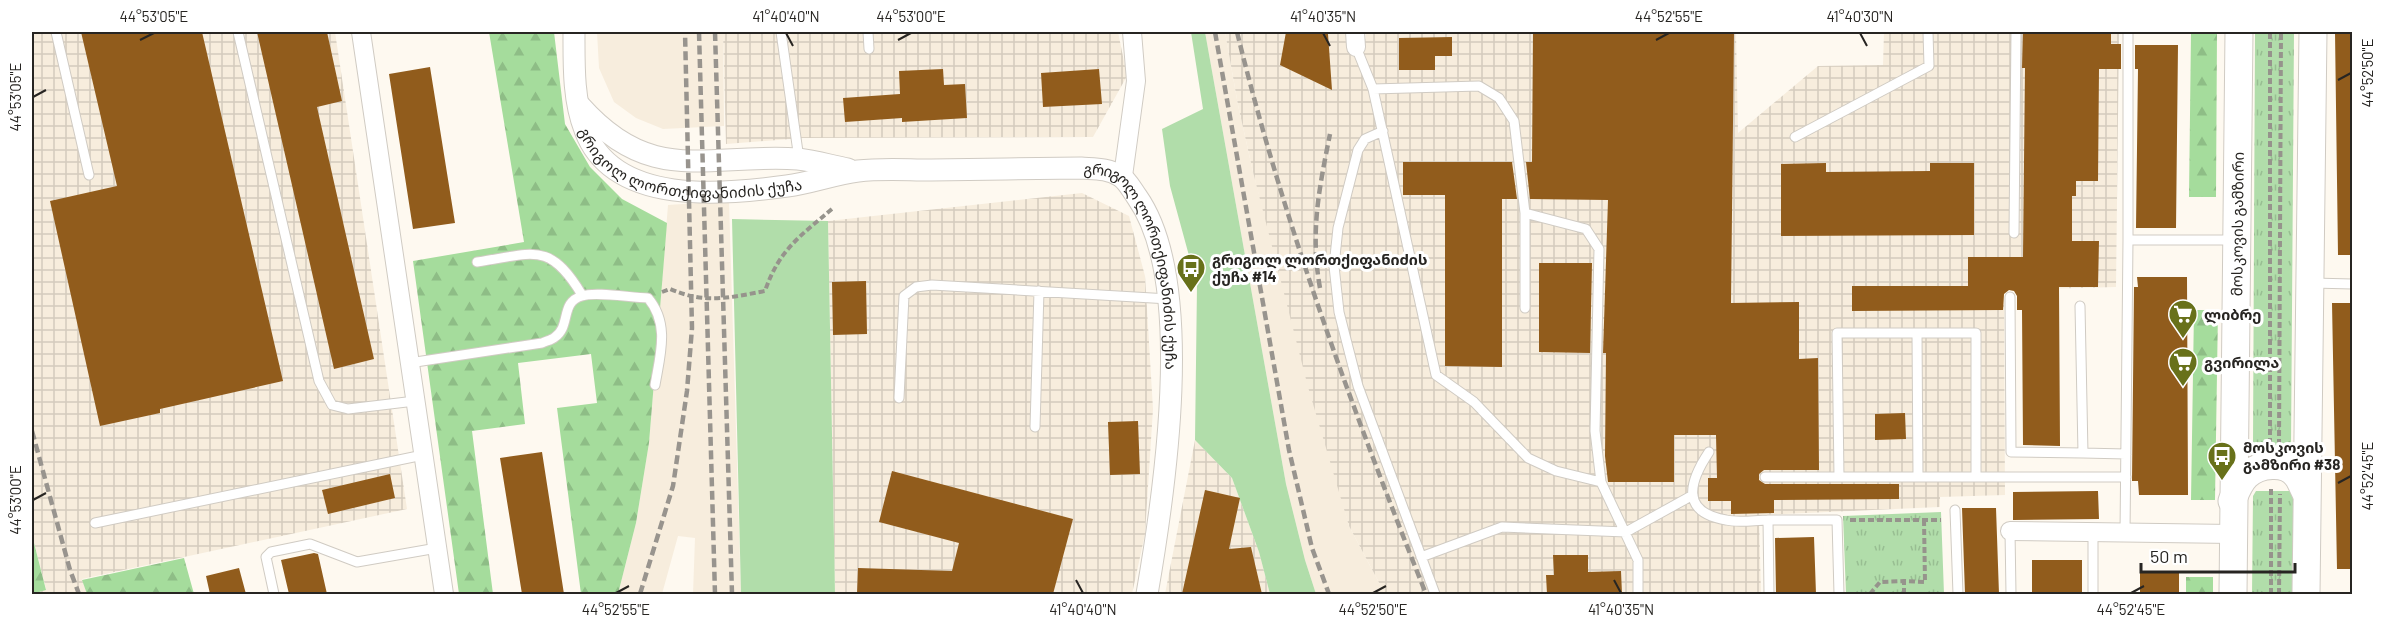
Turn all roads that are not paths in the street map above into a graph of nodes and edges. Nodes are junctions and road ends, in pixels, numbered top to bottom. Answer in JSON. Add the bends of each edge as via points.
{"nodes":[{"id":1,"x":56,"y":32,"type":"edge"},
{"id":2,"x":238,"y":32,"type":"edge"},
{"id":3,"x":361,"y":32,"type":"edge"},
{"id":4,"x":574,"y":32,"type":"edge"},
{"id":5,"x":781,"y":32,"type":"edge"},
{"id":6,"x":868,"y":32,"type":"edge"},
{"id":7,"x":1132,"y":32,"type":"edge"},
{"id":8,"x":1929,"y":32,"type":"edge"},
{"id":9,"x":2016,"y":32,"type":"edge"},
{"id":10,"x":2128,"y":32,"type":"edge"},
{"id":11,"x":2240,"y":32,"type":"edge"},
{"id":12,"x":2313,"y":32,"type":"edge"},
{"id":13,"x":1355,"y":39,"type":"edge"},
{"id":14,"x":869,"y":49,"type":"dead end"},
{"id":15,"x":1373,"y":88,"type":"junction"},
{"id":16,"x":579,"y":106,"type":"junction"},
{"id":17,"x":1383,"y":131,"type":"junction"},
{"id":18,"x":1795,"y":137,"type":"dead end"},
{"id":19,"x":799,"y":159,"type":"junction"},
{"id":20,"x":859,"y":171,"type":"junction"},
{"id":21,"x":89,"y":175,"type":"dead end"},
{"id":22,"x":1123,"y":176,"type":"junction"},
{"id":23,"x":1525,"y":213,"type":"junction"},
{"id":24,"x":2014,"y":233,"type":"dead end"},
{"id":25,"x":2128,"y":240,"type":"junction"},
{"id":26,"x":2237,"y":240,"type":"junction"},
{"id":27,"x":477,"y":262,"type":"dead end"},
{"id":28,"x":2311,"y":283,"type":"junction"},
{"id":29,"x":2352,"y":284,"type":"edge"},
{"id":30,"x":1039,"y":291,"type":"junction"},
{"id":31,"x":582,"y":295,"type":"junction"},
{"id":32,"x":2010,"y":297,"type":"dead end"},
{"id":33,"x":1169,"y":299,"type":"junction"},
{"id":34,"x":2080,"y":306,"type":"dead end"},
{"id":35,"x":1525,"y":308,"type":"dead end"},
{"id":36,"x":1917,"y":333,"type":"junction"},
{"id":37,"x":409,"y":363,"type":"junction"},
{"id":38,"x":655,"y":385,"type":"dead end"},
{"id":39,"x":899,"y":399,"type":"dead end"},
{"id":40,"x":415,"y":401,"type":"junction"},
{"id":41,"x":1035,"y":427,"type":"dead end"},
{"id":42,"x":1709,"y":452,"type":"dead end"},
{"id":43,"x":2083,"y":453,"type":"junction"},
{"id":44,"x":2126,"y":454,"type":"junction"},
{"id":45,"x":423,"y":455,"type":"junction"},
{"id":46,"x":1765,"y":477,"type":"dead end"},
{"id":47,"x":1839,"y":477,"type":"junction"},
{"id":48,"x":1918,"y":477,"type":"junction"},
{"id":49,"x":1976,"y":477,"type":"junction"},
{"id":50,"x":2126,"y":477,"type":"junction"},
{"id":51,"x":1601,"y":482,"type":"junction"},
{"id":52,"x":2306,"y":493,"type":"junction"},
{"id":53,"x":1693,"y":495,"type":"junction"},
{"id":54,"x":2232,"y":501,"type":"junction"},
{"id":55,"x":1956,"y":515,"type":"road end"},
{"id":56,"x":1768,"y":520,"type":"junction"},
{"id":57,"x":95,"y":523,"type":"dead end"},
{"id":58,"x":2010,"y":531,"type":"joint"},
{"id":59,"x":1626,"y":532,"type":"junction"},
{"id":60,"x":2093,"y":532,"type":"junction"},
{"id":61,"x":2125,"y":532,"type":"junction"},
{"id":62,"x":2233,"y":534,"type":"junction"},
{"id":63,"x":437,"y":548,"type":"junction"},
{"id":64,"x":1421,"y":558,"type":"junction"},
{"id":65,"x":274,"y":594,"type":"edge"},
{"id":66,"x":444,"y":594,"type":"edge"},
{"id":67,"x":1146,"y":594,"type":"edge"},
{"id":68,"x":1435,"y":594,"type":"edge"},
{"id":69,"x":1638,"y":594,"type":"edge"},
{"id":70,"x":1769,"y":594,"type":"edge"},
{"id":71,"x":1839,"y":594,"type":"edge"},
{"id":72,"x":1958,"y":594,"type":"edge"},
{"id":73,"x":2011,"y":594,"type":"edge"},
{"id":74,"x":2093,"y":594,"type":"edge"},
{"id":75,"x":2233,"y":594,"type":"edge"},
{"id":76,"x":2306,"y":594,"type":"edge"}],
"edges":[{"from":1,"to":21,"type":"lane"},
{"from":2,"to":40,"type":"lane","via":[[319,381],[332,405],[348,409]]},
{"from":3,"to":37,"type":"street"},
{"from":4,"to":16,"type":"street","name":"გრიგოლ ლორთქიფანიძის ქუჩა"},
{"from":5,"to":19,"type":"lane"},
{"from":6,"to":14,"type":"lane"},
{"from":7,"to":22,"type":"street","via":[[1136,81]]},
{"from":8,"to":18,"type":"lane","via":[[1929,66]]},
{"from":9,"to":24,"type":"lane"},
{"from":10,"to":25,"type":"lane"},
{"from":11,"to":26,"type":"main road","name":"მოსკოვის გამზირი"},
{"from":12,"to":28,"type":"main road"},
{"from":13,"to":15,"type":"lane"},
{"from":15,"to":17,"type":"lane"},
{"from":15,"to":23,"type":"lane","via":[[1479,86],[1499,98],[1514,121]]},
{"from":16,"to":19,"type":"street","name":"გრიგოლ ლორთქიფანიძის ქუჩა","via":[[625,146],[660,158],[684,162]]},
{"from":16,"to":20,"type":"street","name":"გრიგოლ ლორთქიფანიძის ქუჩა","via":[[585,130],[609,164],[635,181],[658,188],[730,192],[789,186]]},
{"from":17,"to":51,"type":"lane","via":[[1436,375],[1474,402],[1528,458],[1556,471]]},
{"from":17,"to":64,"type":"lane","via":[[1365,139],[1358,150],[1338,228],[1334,266],[1339,312],[1358,386]]},
{"from":19,"to":20,"type":"street","name":"გრიგოლ ლორთქიფანიძის ქუჩა"},
{"from":20,"to":22,"type":"street","name":"გრიგოლ ლორთქიფანიძის ქუჩა","via":[[1081,168]]},
{"from":22,"to":33,"type":"street","name":"გრიგოლ ლორთქიფანიძის ქუჩა","via":[[1151,222]]},
{"from":23,"to":35,"type":"lane"},
{"from":23,"to":51,"type":"lane","via":[[1586,229],[1599,249],[1595,431]]},
{"from":25,"to":26,"type":"lane"},
{"from":25,"to":44,"type":"lane"},
{"from":26,"to":54,"type":"main road","name":"მოსკოვის გამზირი"},
{"from":27,"to":31,"type":"lane","via":[[538,253],[555,260]]},
{"from":28,"to":29,"type":"lane"},
{"from":28,"to":52,"type":"main road"},
{"from":30,"to":33,"type":"lane"},
{"from":30,"to":39,"type":"lane","via":[[932,285],[916,287],[904,296]]},
{"from":30,"to":41,"type":"lane"},
{"from":31,"to":37,"type":"lane","via":[[567,308],[563,328],[556,337],[542,343]]},
{"from":31,"to":38,"type":"lane","via":[[648,298],[662,321]]},
{"from":32,"to":43,"type":"lane","via":[[2011,452]]},
{"from":33,"to":67,"type":"street","name":"გრიგოლ ლორთქიფანიძის ქუჩა","via":[[1166,469]]},
{"from":34,"to":43,"type":"lane"},
{"from":36,"to":47,"type":"lane","via":[[1837,333]]},
{"from":36,"to":48,"type":"lane"},
{"from":36,"to":49,"type":"lane","via":[[1976,333]]},
{"from":37,"to":40,"type":"street"},
{"from":40,"to":45,"type":"street"},
{"from":42,"to":53,"type":"lane","via":[[1696,472]]},
{"from":43,"to":44,"type":"lane"},
{"from":44,"to":50,"type":"lane"},
{"from":45,"to":57,"type":"lane"},
{"from":45,"to":63,"type":"street"},
{"from":46,"to":47,"type":"lane"},
{"from":47,"to":48,"type":"lane"},
{"from":48,"to":49,"type":"lane"},
{"from":49,"to":50,"type":"lane"},
{"from":50,"to":61,"type":"lane"},
{"from":51,"to":59,"type":"lane"},
{"from":52,"to":54,"type":"main road","via":[[2297,475],[2288,468],[2275,466],[2247,475]]},
{"from":52,"to":76,"type":"main road"},
{"from":53,"to":56,"type":"lane","via":[[1706,514],[1727,521]]},
{"from":53,"to":59,"type":"lane"},
{"from":54,"to":62,"type":"main road","name":"მოსკოვის გამზირი"},
{"from":55,"to":72,"type":"lane"},
{"from":56,"to":70,"type":"lane"},
{"from":56,"to":71,"type":"lane","via":[[1837,520]]},
{"from":58,"to":60,"type":"street"},
{"from":58,"to":73,"type":"lane"},
{"from":59,"to":64,"type":"lane","via":[[1502,526]]},
{"from":59,"to":69,"type":"lane","via":[[1638,560]]},
{"from":60,"to":61,"type":"street"},
{"from":60,"to":74,"type":"lane"},
{"from":61,"to":62,"type":"street"},
{"from":62,"to":75,"type":"main road","name":"მოსკოვის გამზირი"},
{"from":63,"to":65,"type":"lane","via":[[357,562],[310,544],[271,552],[266,557]]},
{"from":63,"to":66,"type":"street"},
{"from":64,"to":68,"type":"lane"}]}
